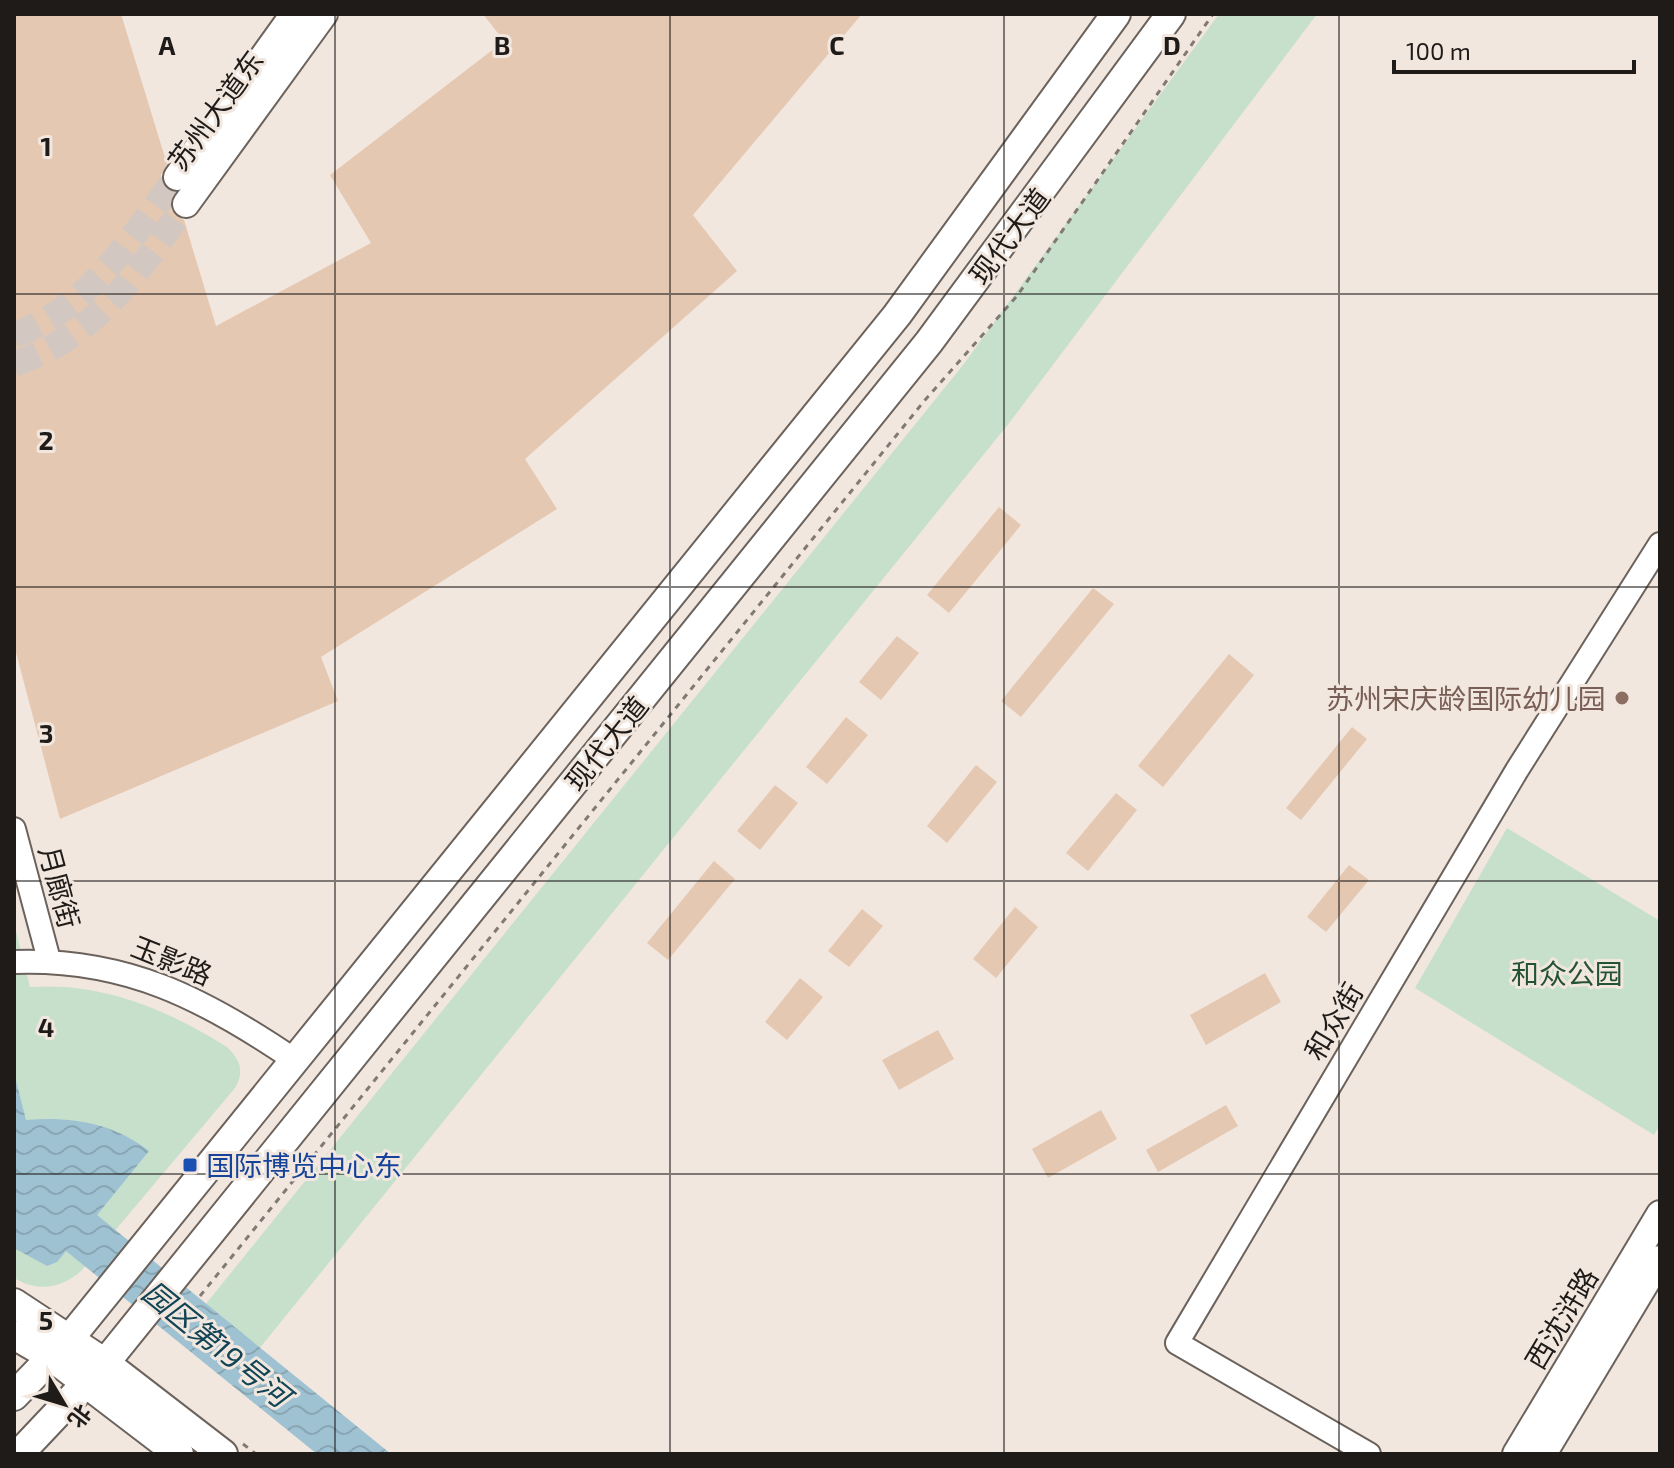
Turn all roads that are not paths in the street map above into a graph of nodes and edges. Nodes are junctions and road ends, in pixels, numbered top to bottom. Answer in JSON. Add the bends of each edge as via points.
{"nodes":[{"id":1,"x":294,"y":14,"type":"edge"},
{"id":2,"x":324,"y":14,"type":"edge"},
{"id":3,"x":1116,"y":14,"type":"edge"},
{"id":4,"x":1171,"y":14,"type":"edge"},
{"id":5,"x":177,"y":177,"type":"tunnel mouth"},
{"id":6,"x":186,"y":204,"type":"tunnel mouth"},
{"id":7,"x":1660,"y":544,"type":"edge"},
{"id":8,"x":14,"y":829,"type":"edge"},
{"id":9,"x":49,"y":960,"type":"junction"},
{"id":10,"x":14,"y":962,"type":"edge"},
{"id":11,"x":293,"y":1059,"type":"junction"},
{"id":12,"x":1660,"y":1214,"type":"edge"},
{"id":13,"x":1660,"y":1259,"type":"edge"},
{"id":14,"x":14,"y":1303,"type":"edge"},
{"id":15,"x":14,"y":1335,"type":"edge"},
{"id":16,"x":61,"y":1348,"type":"junction"},
{"id":17,"x":96,"y":1373,"type":"junction"},
{"id":18,"x":14,"y":1396,"type":"edge"},
{"id":19,"x":19,"y":1454,"type":"edge"},
{"id":20,"x":179,"y":1454,"type":"edge"},
{"id":21,"x":223,"y":1454,"type":"edge"},
{"id":22,"x":1369,"y":1454,"type":"edge"},
{"id":23,"x":1516,"y":1454,"type":"edge"},
{"id":24,"x":1543,"y":1454,"type":"edge"}],
"edges":[{"from":1,"to":5,"type":"main road","name":"苏州大道东"},
{"from":2,"to":6,"type":"main road","name":"苏州大道东"},
{"from":3,"to":11,"type":"main road","name":"现代大道","via":[[897,315]]},
{"from":4,"to":17,"type":"main road","name":"现代大道","via":[[929,342]]},
{"from":7,"to":22,"type":"street","name":"和众街","via":[[1517,770],[1177,1343]]},
{"from":8,"to":9,"type":"street","name":"月廊街"},
{"from":9,"to":10,"type":"street","name":"玉影路"},
{"from":9,"to":11,"type":"street","name":"玉影路","via":[[92,964],[164,985]]},
{"from":11,"to":16,"type":"main road","name":"现代大道"},
{"from":12,"to":23,"type":"main road","name":"西沈浒路"},
{"from":13,"to":24,"type":"main road","name":"西沈浒路"},
{"from":14,"to":16,"type":"main road"},
{"from":15,"to":16,"type":"main road"},
{"from":16,"to":17,"type":"main road"},
{"from":16,"to":18,"type":"main road","name":"现代大道"},
{"from":17,"to":19,"type":"main road","name":"现代大道"},
{"from":17,"to":20,"type":"main road"},
{"from":17,"to":21,"type":"main road"}]}
